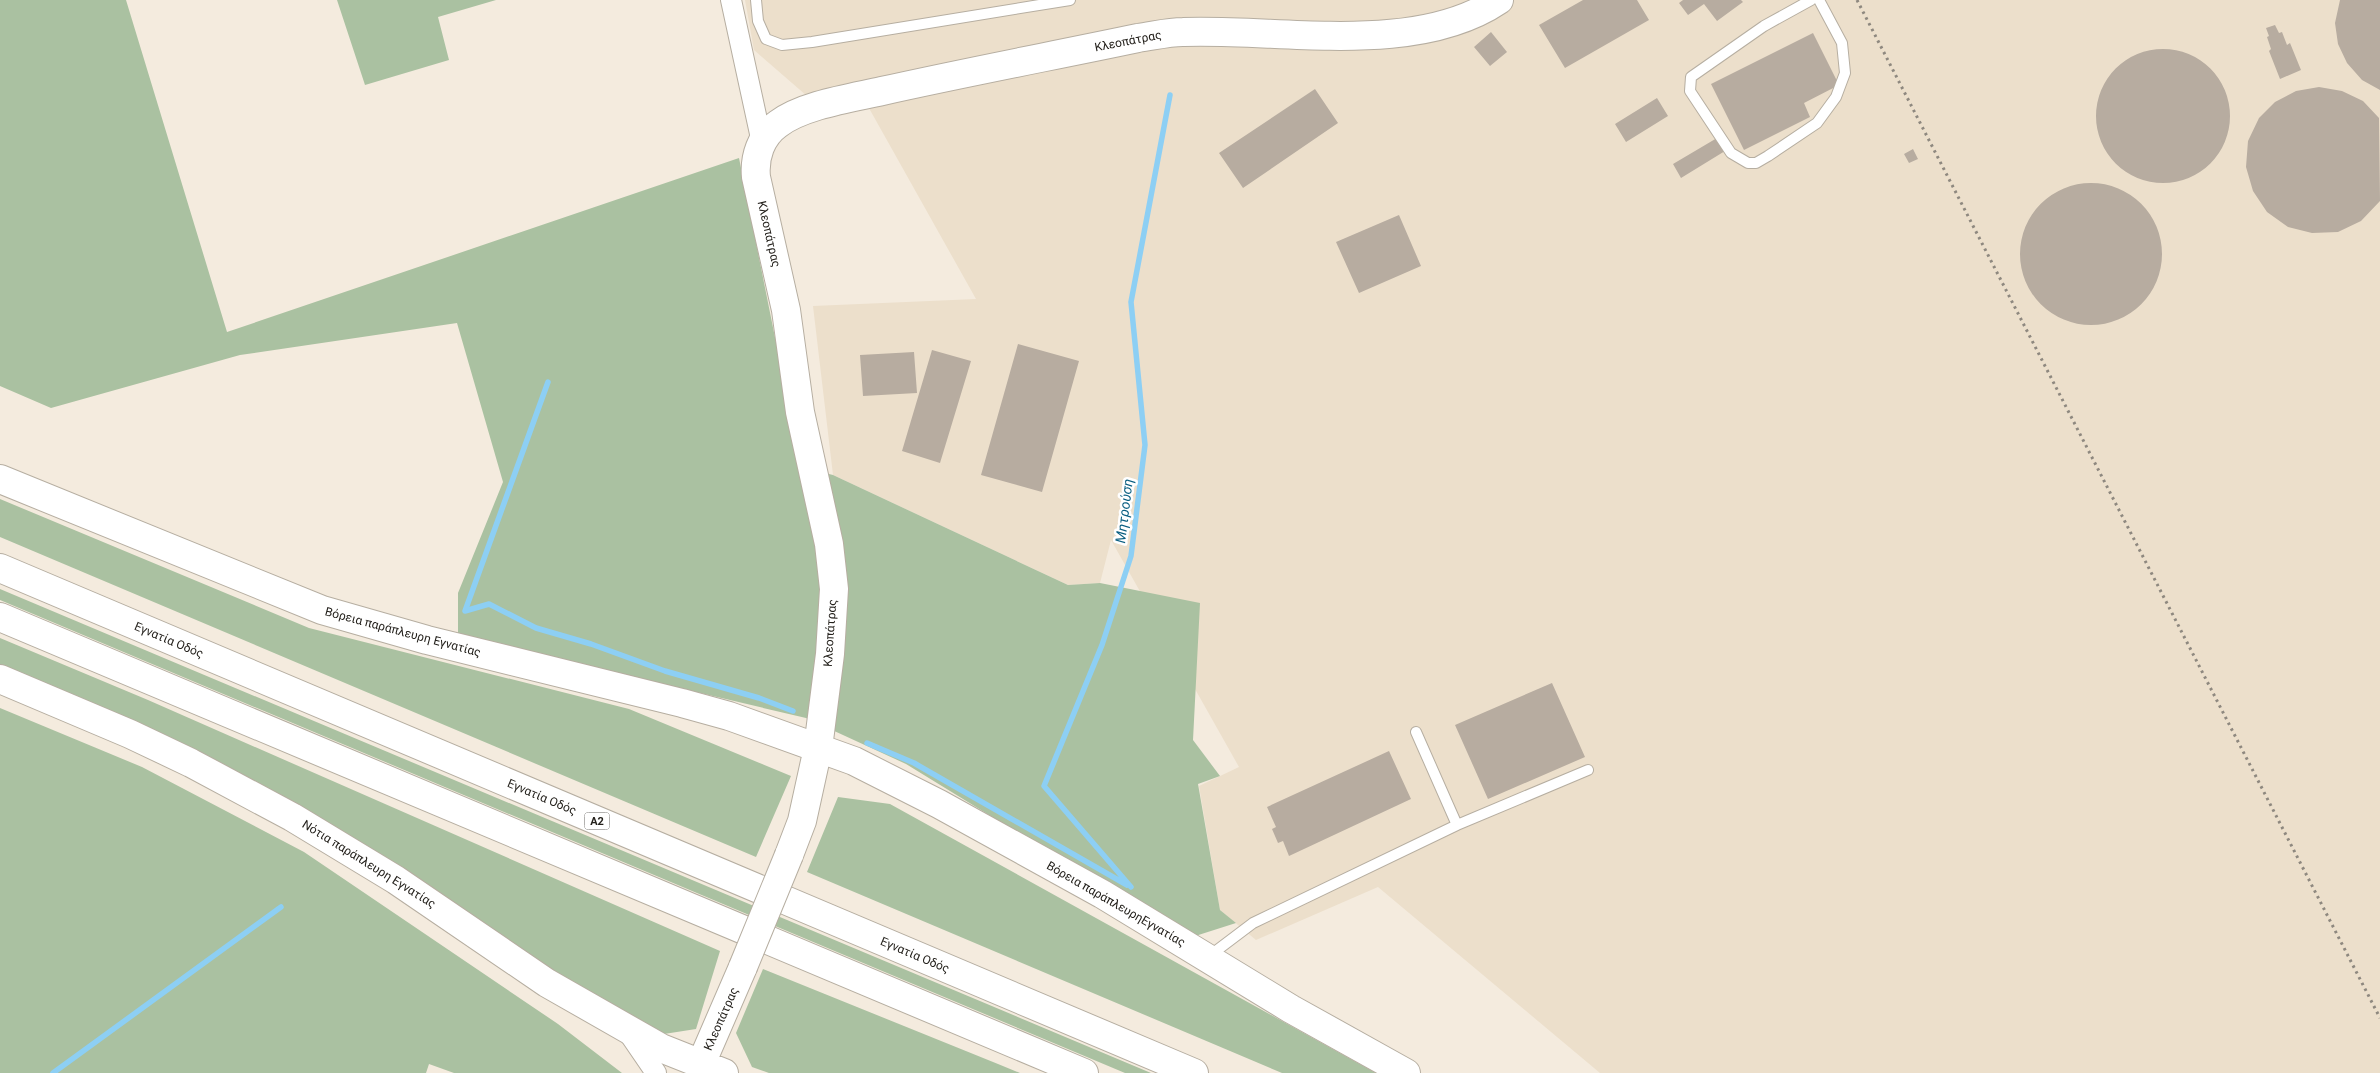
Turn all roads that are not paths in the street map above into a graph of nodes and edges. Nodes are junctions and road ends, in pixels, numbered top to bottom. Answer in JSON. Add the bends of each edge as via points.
{"nodes":[{"id":1,"x":731,"y":0,"type":"edge"},
{"id":2,"x":756,"y":0,"type":"edge"},
{"id":3,"x":1070,"y":0,"type":"edge"},
{"id":4,"x":1499,"y":0,"type":"edge"},
{"id":5,"x":1810,"y":0,"type":"edge"},
{"id":6,"x":1819,"y":0,"type":"edge"},
{"id":7,"x":762,"y":143,"type":"junction"},
{"id":8,"x":0,"y":479,"type":"edge"},
{"id":9,"x":0,"y":568,"type":"edge"},
{"id":10,"x":0,"y":617,"type":"edge"},
{"id":11,"x":0,"y":679,"type":"edge"},
{"id":12,"x":1416,"y":732,"type":"dead end"},
{"id":13,"x":818,"y":748,"type":"junction"},
{"id":14,"x":1588,"y":770,"type":"dead end"},
{"id":15,"x":1457,"y":826,"type":"junction"},
{"id":16,"x":1208,"y":958,"type":"junction"},
{"id":17,"x":626,"y":1028,"type":"junction"},
{"id":18,"x":705,"y":1071,"type":"edge"},
{"id":19,"x":656,"y":1073,"type":"edge"},
{"id":20,"x":1084,"y":1073,"type":"edge"},
{"id":21,"x":1194,"y":1073,"type":"edge"},
{"id":22,"x":1406,"y":1073,"type":"edge"}],
"edges":[{"from":1,"to":7,"type":"street"},
{"from":2,"to":3,"type":"lane","via":[[758,21],[766,39],[782,45]]},
{"from":4,"to":7,"type":"main road","name":"Κλεοπάτρας","via":[[1472,16],[1452,22],[1387,33],[1181,32],[1138,38],[846,99],[787,118],[771,129]]},
{"from":5,"to":6,"type":"lane","via":[[1764,26],[1691,76],[1690,92],[1731,153],[1741,160],[1756,163],[1817,123],[1836,96],[1845,73],[1842,43]]},
{"from":7,"to":13,"type":"main road","name":"Κλεοπάτρας","via":[[755,164],[756,177],[780,278],[800,412],[832,568],[830,654]]},
{"from":8,"to":13,"type":"main road","name":"Βόρεια παράπλευρη Εγνατίας","via":[[322,610],[427,640],[729,716]]},
{"from":9,"to":21,"type":"main road","name":"Εγνατία Οδός","number":"Α2"},
{"from":10,"to":20,"type":"main road"},
{"from":11,"to":17,"type":"main road","name":"Νότια παράπλευρη Εγνατίας","via":[[130,734],[292,817],[396,880],[547,983]]},
{"from":12,"to":15,"type":"lane"},
{"from":13,"to":16,"type":"main road","name":"Βόρεια παράπλευρηΕγνατίας","via":[[939,804],[1102,894]]},
{"from":13,"to":18,"type":"main road","name":"Κλεοπάτρας","bridge":true,"via":[[809,795],[789,855]]},
{"from":14,"to":15,"type":"lane"},
{"from":15,"to":16,"type":"lane","via":[[1252,923]]},
{"from":16,"to":22,"type":"main road","name":"Βόρεια παράπλευρηΕγνατίας"},
{"from":17,"to":18,"type":"main road","name":"Νότια παράπλευρη Εγνατίας"},
{"from":17,"to":19,"type":"street"}]}
